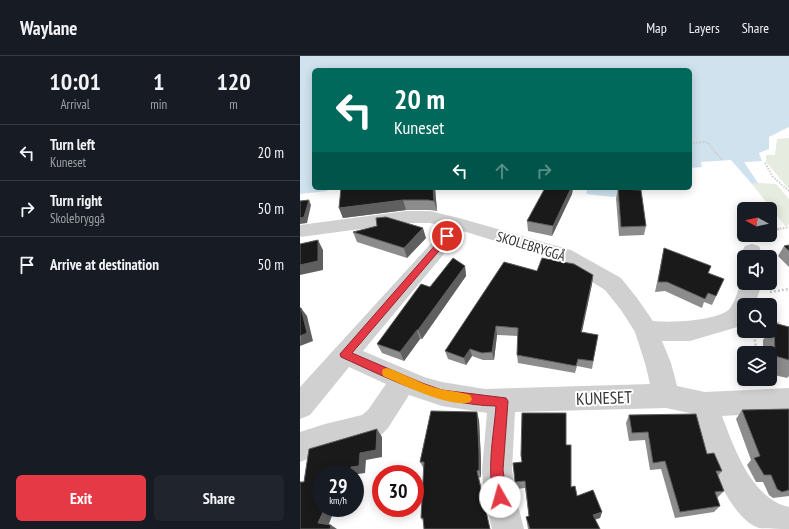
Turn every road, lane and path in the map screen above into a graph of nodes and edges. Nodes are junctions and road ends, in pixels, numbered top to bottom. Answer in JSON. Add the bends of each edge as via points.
{"nodes":[{"id":1,"x":692,"y":143,"type":"edge"},
{"id":2,"x":723,"y":161,"type":"dead end"},
{"id":3,"x":765,"y":163,"type":"dead end"},
{"id":4,"x":789,"y":192,"type":"edge"},
{"id":5,"x":459,"y":224,"type":"junction"},
{"id":6,"x":789,"y":227,"type":"edge"},
{"id":7,"x":777,"y":229,"type":"edge"},
{"id":8,"x":300,"y":231,"type":"edge"},
{"id":9,"x":777,"y":289,"type":"edge"},
{"id":10,"x":789,"y":289,"type":"edge"},
{"id":11,"x":758,"y":290,"type":"edge"},
{"id":12,"x":777,"y":322,"type":"edge"},
{"id":13,"x":777,"y":328,"type":"edge"},
{"id":14,"x":646,"y":330,"type":"junction"},
{"id":15,"x":345,"y":354,"type":"junction"},
{"id":16,"x":404,"y":380,"type":"junction"},
{"id":17,"x":666,"y":396,"type":"junction"},
{"id":18,"x":789,"y":400,"type":"edge"},
{"id":19,"x":502,"y":401,"type":"junction"},
{"id":20,"x":705,"y":404,"type":"junction"},
{"id":21,"x":300,"y":406,"type":"edge"},
{"id":22,"x":300,"y":448,"type":"edge"},
{"id":23,"x":789,"y":523,"type":"edge"},
{"id":24,"x":508,"y":529,"type":"edge"}],
"edges":[{"from":1,"to":2,"type":"path","via":[[706,142]]},
{"from":3,"to":4,"type":"path","via":[[773,177]]},
{"from":5,"to":8,"type":"street","name":"SKOLEBRYGGÅ","via":[[418,216]]},
{"from":5,"to":14,"type":"street","name":"SKOLEBRYGGÅ","via":[[577,261],[613,284]]},
{"from":5,"to":15,"type":"street"},
{"from":6,"to":7,"type":"path"},
{"from":9,"to":10,"type":"path"},
{"from":11,"to":14,"type":"street","via":[[733,320],[690,331]]},
{"from":12,"to":13,"type":"path","via":[[782,328]]},
{"from":14,"to":17,"type":"street","name":"SKOLEBRYGGÅ"},
{"from":15,"to":16,"type":"street","name":"KUNESET"},
{"from":15,"to":21,"type":"street"},
{"from":16,"to":19,"type":"street","name":"KUNESET","via":[[442,394]]},
{"from":16,"to":22,"type":"street","via":[[378,419],[369,427],[325,438]]},
{"from":17,"to":19,"type":"street","name":"KUNESET"},
{"from":17,"to":20,"type":"street","name":"KUNESET"},
{"from":18,"to":20,"type":"street","name":"KUNESET"},
{"from":19,"to":24,"type":"street","via":[[497,470]]},
{"from":20,"to":23,"type":"street","via":[[712,428],[748,501],[756,509]]}]}
